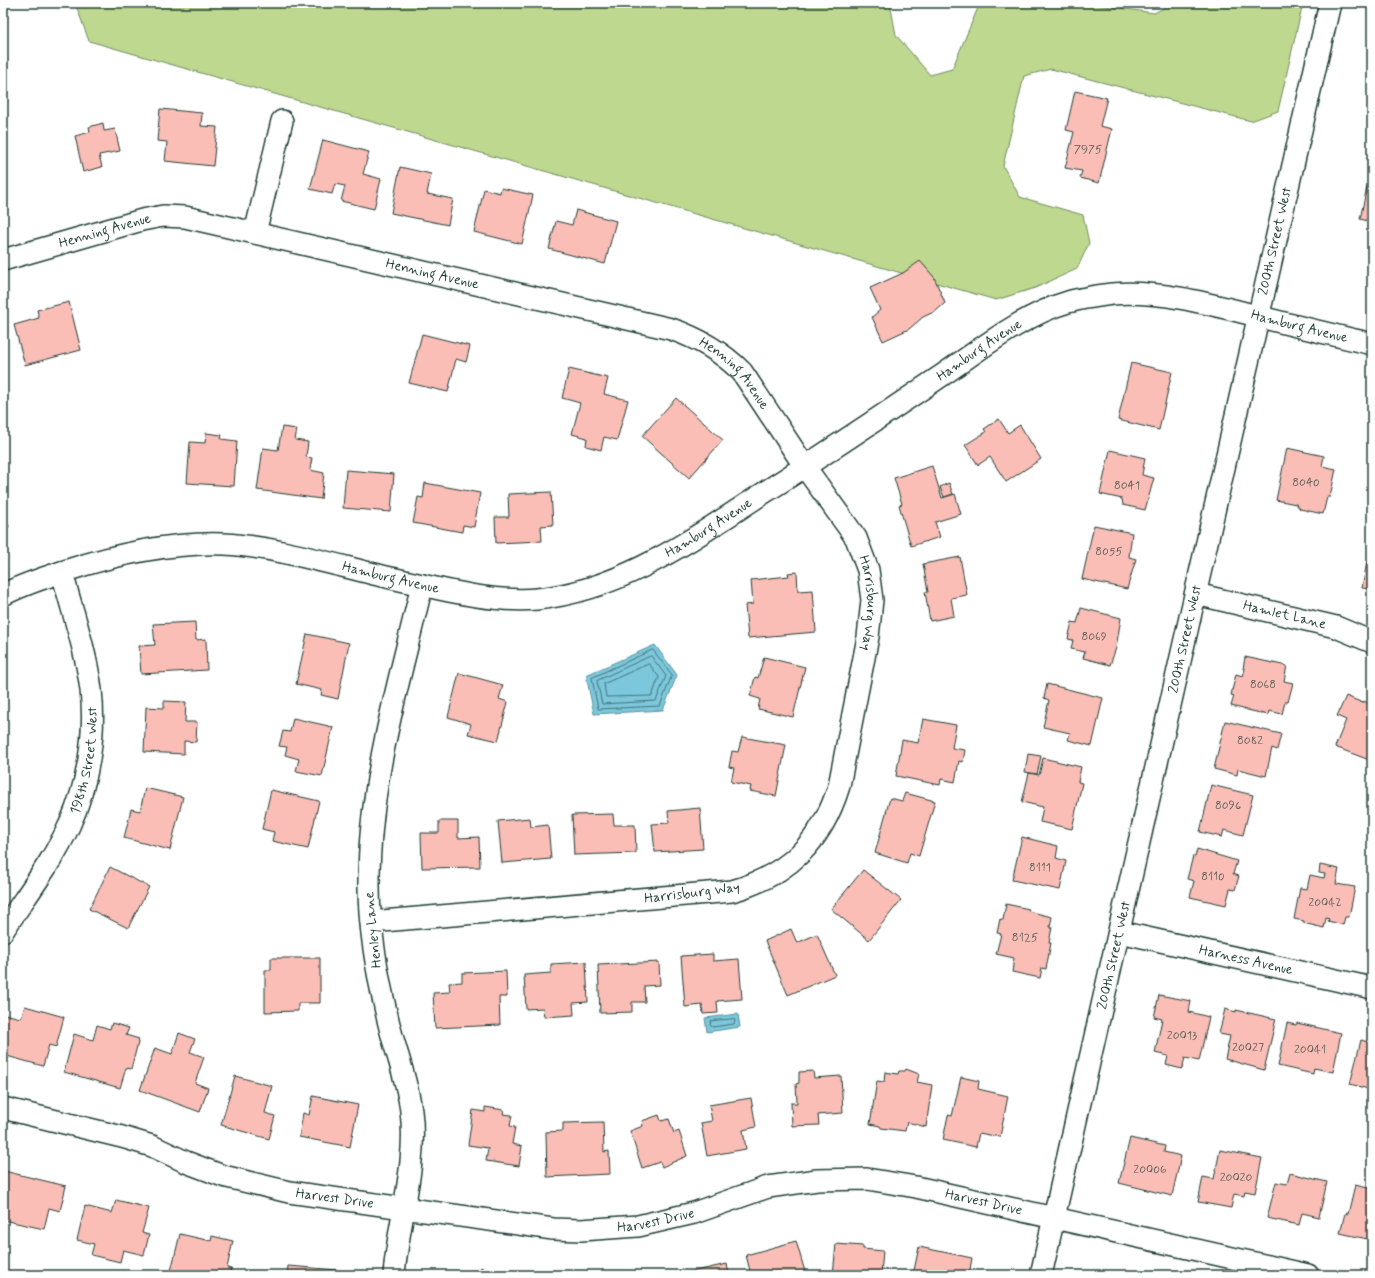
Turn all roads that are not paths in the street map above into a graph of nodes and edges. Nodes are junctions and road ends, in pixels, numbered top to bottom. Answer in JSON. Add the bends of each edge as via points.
{"nodes":[{"id":1,"x":1330,"y":3,"type":"edge"},
{"id":2,"x":282,"y":121,"type":"dead end"},
{"id":3,"x":255,"y":233,"type":"junction"},
{"id":4,"x":3,"y":260,"type":"edge"},
{"id":5,"x":1257,"y":316,"type":"junction"},
{"id":6,"x":1372,"y":344,"type":"edge"},
{"id":7,"x":805,"y":467,"type":"junction"},
{"id":8,"x":62,"y":572,"type":"junction"},
{"id":9,"x":422,"y":585,"type":"junction"},
{"id":10,"x":3,"y":594,"type":"edge"},
{"id":11,"x":1196,"y":594,"type":"junction"},
{"id":12,"x":1372,"y":642,"type":"edge"},
{"id":13,"x":371,"y":922,"type":"junction"},
{"id":14,"x":3,"y":931,"type":"edge"},
{"id":15,"x":1120,"y":932,"type":"junction"},
{"id":16,"x":1372,"y":988,"type":"edge"},
{"id":17,"x":3,"y":1108,"type":"edge"},
{"id":18,"x":403,"y":1208,"type":"junction"},
{"id":19,"x":1054,"y":1218,"type":"junction"},
{"id":20,"x":394,"y":1275,"type":"edge"},
{"id":21,"x":1041,"y":1275,"type":"edge"},
{"id":22,"x":1308,"y":1275,"type":"edge"}],
"edges":[{"from":1,"to":5,"type":"street","name":"200th Street West"},
{"from":2,"to":3,"type":"street"},
{"from":3,"to":4,"type":"street","name":"Henning Avenue","via":[[185,217],[164,216]]},
{"from":3,"to":7,"type":"street","name":"Henning Avenue","via":[[671,329],[693,337],[729,359],[742,372]]},
{"from":5,"to":6,"type":"street","name":"Hamburg Avenue"},
{"from":5,"to":7,"type":"street","name":"Hamburg Avenue","via":[[1204,303],[1144,294],[1109,295],[1067,302],[1020,324]]},
{"from":5,"to":11,"type":"street","name":"200th Street West"},
{"from":7,"to":9,"type":"street","name":"Hamburg Avenue","via":[[688,542],[641,569],[612,582],[535,599],[470,594]]},
{"from":7,"to":13,"type":"street","name":"Harrisburg Way","via":[[856,538],[868,570],[872,600],[868,637],[839,786],[827,819],[807,848],[790,864],[765,880],[732,891]]},
{"from":8,"to":9,"type":"street","name":"Hamburg Avenue","via":[[93,561],[150,548],[224,544],[285,554]]},
{"from":8,"to":10,"type":"street","name":"Hamburg Avenue"},
{"from":8,"to":14,"type":"street","name":"198th Street West","via":[[91,690],[92,724],[88,763],[80,799],[69,826]]},
{"from":9,"to":13,"type":"street","name":"Henley Lane","via":[[382,751],[369,858]]},
{"from":11,"to":12,"type":"street","name":"Hamlet Lane","via":[[1336,627]]},
{"from":11,"to":15,"type":"street","name":"200th Street West"},
{"from":13,"to":18,"type":"street","name":"Henley Lane","via":[[380,987],[412,1112],[411,1156]]},
{"from":15,"to":16,"type":"street","name":"Harness Avenue"},
{"from":15,"to":19,"type":"street","name":"200th Street West"},
{"from":17,"to":18,"type":"street","name":"Harvest Drive","via":[[152,1146],[223,1176],[262,1186]]},
{"from":18,"to":19,"type":"street","name":"Harvest Drive","via":[[546,1228],[610,1229],[666,1220],[768,1187],[842,1178],[891,1182]]},
{"from":18,"to":20,"type":"street","name":"Henley Lane"},
{"from":19,"to":21,"type":"street","name":"200th Street West"},
{"from":19,"to":22,"type":"street","name":"Harvest Drive"}]}
